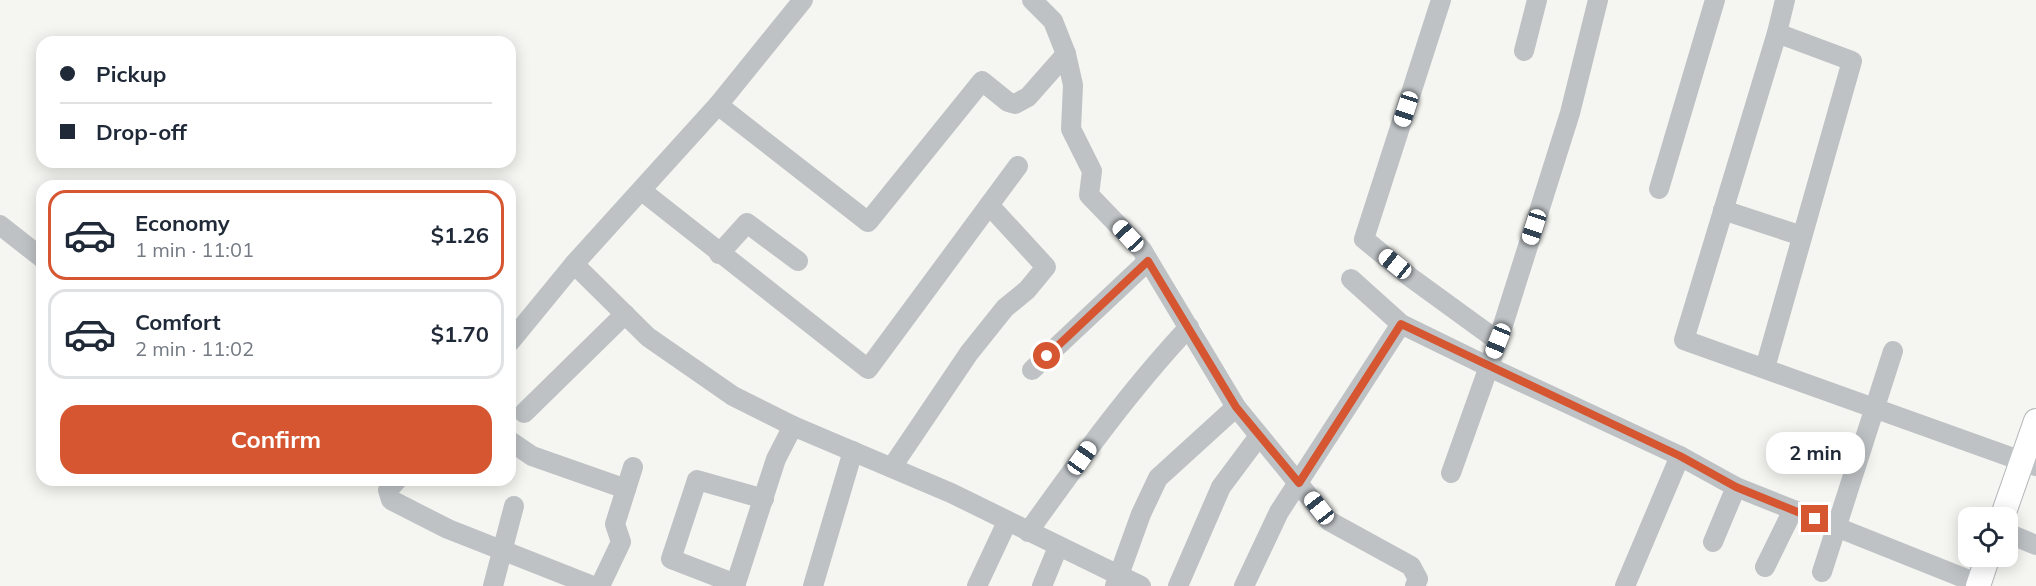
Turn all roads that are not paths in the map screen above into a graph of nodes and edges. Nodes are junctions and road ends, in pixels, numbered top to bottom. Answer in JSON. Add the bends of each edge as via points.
{"nodes":[{"id":1,"x":803,"y":0,"type":"edge"},
{"id":2,"x":1032,"y":0,"type":"edge"},
{"id":3,"x":1441,"y":0,"type":"edge"},
{"id":4,"x":1537,"y":0,"type":"edge"},
{"id":5,"x":1598,"y":0,"type":"edge"},
{"id":6,"x":1714,"y":0,"type":"edge"},
{"id":7,"x":1785,"y":0,"type":"edge"},
{"id":8,"x":1777,"y":33,"type":"junction"},
{"id":9,"x":1524,"y":51,"type":"dead end"},
{"id":10,"x":1066,"y":54,"type":"junction"},
{"id":11,"x":718,"y":105,"type":"junction"},
{"id":12,"x":1018,"y":166,"type":"dead end"},
{"id":13,"x":1659,"y":189,"type":"dead end"},
{"id":14,"x":642,"y":191,"type":"junction"},
{"id":15,"x":989,"y":206,"type":"junction"},
{"id":16,"x":1723,"y":210,"type":"junction"},
{"id":17,"x":0,"y":225,"type":"edge"},
{"id":18,"x":1802,"y":236,"type":"junction"},
{"id":19,"x":36,"y":253,"type":"edge"},
{"id":20,"x":719,"y":254,"type":"junction"},
{"id":21,"x":798,"y":261,"type":"dead end"},
{"id":22,"x":1148,"y":261,"type":"junction"},
{"id":23,"x":574,"y":264,"type":"junction"},
{"id":24,"x":1351,"y":279,"type":"dead end"},
{"id":25,"x":625,"y":314,"type":"junction"},
{"id":26,"x":1401,"y":324,"type":"junction"},
{"id":27,"x":1188,"y":327,"type":"junction"},
{"id":28,"x":516,"y":335,"type":"edge"},
{"id":29,"x":1498,"y":341,"type":"junction"},
{"id":30,"x":1893,"y":351,"type":"dead end"},
{"id":31,"x":1487,"y":366,"type":"junction"},
{"id":32,"x":1765,"y":368,"type":"junction"},
{"id":33,"x":1032,"y":370,"type":"dead end"},
{"id":34,"x":1236,"y":407,"type":"junction"},
{"id":35,"x":1875,"y":408,"type":"junction"},
{"id":36,"x":524,"y":413,"type":"dead end"},
{"id":37,"x":2036,"y":421,"type":"edge"},
{"id":38,"x":793,"y":426,"type":"junction"},
{"id":39,"x":1259,"y":436,"type":"junction"},
{"id":40,"x":516,"y":445,"type":"edge"},
{"id":41,"x":853,"y":451,"type":"junction"},
{"id":42,"x":1680,"y":456,"type":"junction"},
{"id":43,"x":2029,"y":464,"type":"edge"},
{"id":44,"x":633,"y":467,"type":"dead end"},
{"id":45,"x":892,"y":467,"type":"junction"},
{"id":46,"x":1451,"y":473,"type":"dead end"},
{"id":47,"x":1299,"y":483,"type":"junction"},
{"id":48,"x":392,"y":486,"type":"edge"},
{"id":49,"x":1736,"y":487,"type":"junction"},
{"id":50,"x":626,"y":489,"type":"junction"},
{"id":51,"x":764,"y":499,"type":"junction"},
{"id":52,"x":514,"y":506,"type":"dead end"},
{"id":53,"x":2008,"y":507,"type":"edge"},
{"id":54,"x":1793,"y":510,"type":"junction"},
{"id":55,"x":1007,"y":522,"type":"junction"},
{"id":56,"x":1837,"y":527,"type":"junction"},
{"id":57,"x":1028,"y":532,"type":"junction"},
{"id":58,"x":2018,"y":538,"type":"edge"},
{"id":59,"x":1713,"y":542,"type":"dead end"},
{"id":60,"x":2036,"y":545,"type":"edge"},
{"id":61,"x":1058,"y":547,"type":"junction"},
{"id":62,"x":503,"y":550,"type":"junction"},
{"id":63,"x":1765,"y":567,"type":"dead end"},
{"id":64,"x":1985,"y":567,"type":"edge"},
{"id":65,"x":1822,"y":572,"type":"dead end"},
{"id":66,"x":551,"y":578,"type":"edge"},
{"id":67,"x":1117,"y":581,"type":"edge"},
{"id":68,"x":736,"y":585,"type":"edge"},
{"id":69,"x":1979,"y":585,"type":"edge"},
{"id":70,"x":493,"y":586,"type":"edge"},
{"id":71,"x":592,"y":586,"type":"edge"},
{"id":72,"x":600,"y":586,"type":"edge"},
{"id":73,"x":813,"y":586,"type":"edge"},
{"id":74,"x":977,"y":586,"type":"edge"},
{"id":75,"x":1042,"y":586,"type":"edge"},
{"id":76,"x":1141,"y":586,"type":"edge"},
{"id":77,"x":1178,"y":586,"type":"edge"},
{"id":78,"x":1245,"y":586,"type":"edge"},
{"id":79,"x":1415,"y":586,"type":"edge"},
{"id":80,"x":1625,"y":586,"type":"edge"}],
"edges":[{"from":1,"to":11,"type":"street"},
{"from":2,"to":10,"type":"street","via":[[1053,21]]},
{"from":3,"to":29,"type":"street","via":[[1364,239]]},
{"from":4,"to":9,"type":"street"},
{"from":5,"to":29,"type":"street","via":[[1570,113]]},
{"from":6,"to":13,"type":"street"},
{"from":7,"to":8,"type":"street"},
{"from":8,"to":16,"type":"street"},
{"from":8,"to":18,"type":"street","via":[[1852,61]]},
{"from":10,"to":11,"type":"street","via":[[1028,97],[1015,104],[982,81],[868,222]]},
{"from":10,"to":22,"type":"street","via":[[1073,84],[1071,129],[1092,171],[1089,195]]},
{"from":11,"to":14,"type":"street"},
{"from":12,"to":15,"type":"street"},
{"from":14,"to":20,"type":"street"},
{"from":14,"to":23,"type":"street"},
{"from":15,"to":20,"type":"street","via":[[868,369]]},
{"from":15,"to":45,"type":"street","via":[[1046,267],[1005,308],[969,353]]},
{"from":16,"to":18,"type":"street"},
{"from":16,"to":32,"type":"street","via":[[1684,340]]},
{"from":17,"to":19,"type":"street"},
{"from":18,"to":32,"type":"street"},
{"from":20,"to":21,"type":"street","via":[[747,223]]},
{"from":22,"to":27,"type":"street"},
{"from":22,"to":33,"type":"street"},
{"from":23,"to":25,"type":"street"},
{"from":23,"to":28,"type":"street"},
{"from":24,"to":26,"type":"street"},
{"from":25,"to":36,"type":"street"},
{"from":25,"to":38,"type":"street","via":[[648,337],[733,396]]},
{"from":26,"to":31,"type":"street"},
{"from":26,"to":47,"type":"street"},
{"from":27,"to":34,"type":"street"},
{"from":27,"to":57,"type":"street","via":[[1152,365]]},
{"from":29,"to":31,"type":"street"},
{"from":30,"to":35,"type":"street"},
{"from":31,"to":42,"type":"street"},
{"from":31,"to":46,"type":"street"},
{"from":32,"to":35,"type":"street"},
{"from":34,"to":39,"type":"street"},
{"from":34,"to":67,"type":"street","via":[[1158,478]]},
{"from":35,"to":43,"type":"street"},
{"from":35,"to":56,"type":"street"},
{"from":37,"to":43,"type":"main road"},
{"from":38,"to":41,"type":"street"},
{"from":38,"to":51,"type":"street","via":[[776,459]]},
{"from":39,"to":47,"type":"street"},
{"from":39,"to":77,"type":"street","via":[[1221,487]]},
{"from":40,"to":50,"type":"street","via":[[532,456]]},
{"from":41,"to":45,"type":"street"},
{"from":41,"to":73,"type":"street"},
{"from":42,"to":49,"type":"street"},
{"from":42,"to":80,"type":"street"},
{"from":43,"to":53,"type":"main road"},
{"from":44,"to":50,"type":"street"},
{"from":45,"to":55,"type":"street"},
{"from":47,"to":78,"type":"street","via":[[1280,512]]},
{"from":47,"to":79,"type":"street","via":[[1329,521],[1411,566],[1418,579]]},
{"from":48,"to":62,"type":"street","via":[[388,490],[392,500],[448,529]]},
{"from":49,"to":54,"type":"street"},
{"from":49,"to":59,"type":"street"},
{"from":50,"to":72,"type":"street","via":[[615,524],[621,542]]},
{"from":51,"to":68,"type":"street"},
{"from":51,"to":68,"type":"street","via":[[697,480],[693,491],[671,559]]},
{"from":52,"to":62,"type":"street"},
{"from":54,"to":56,"type":"street"},
{"from":54,"to":63,"type":"street"},
{"from":55,"to":57,"type":"street"},
{"from":55,"to":74,"type":"street"},
{"from":56,"to":65,"type":"street"},
{"from":56,"to":69,"type":"street"},
{"from":57,"to":61,"type":"street"},
{"from":58,"to":60,"type":"street"},
{"from":61,"to":67,"type":"street"},
{"from":61,"to":75,"type":"street"},
{"from":62,"to":66,"type":"street"},
{"from":62,"to":70,"type":"street"},
{"from":64,"to":69,"type":"main road"},
{"from":66,"to":71,"type":"street"},
{"from":67,"to":76,"type":"street"}]}
